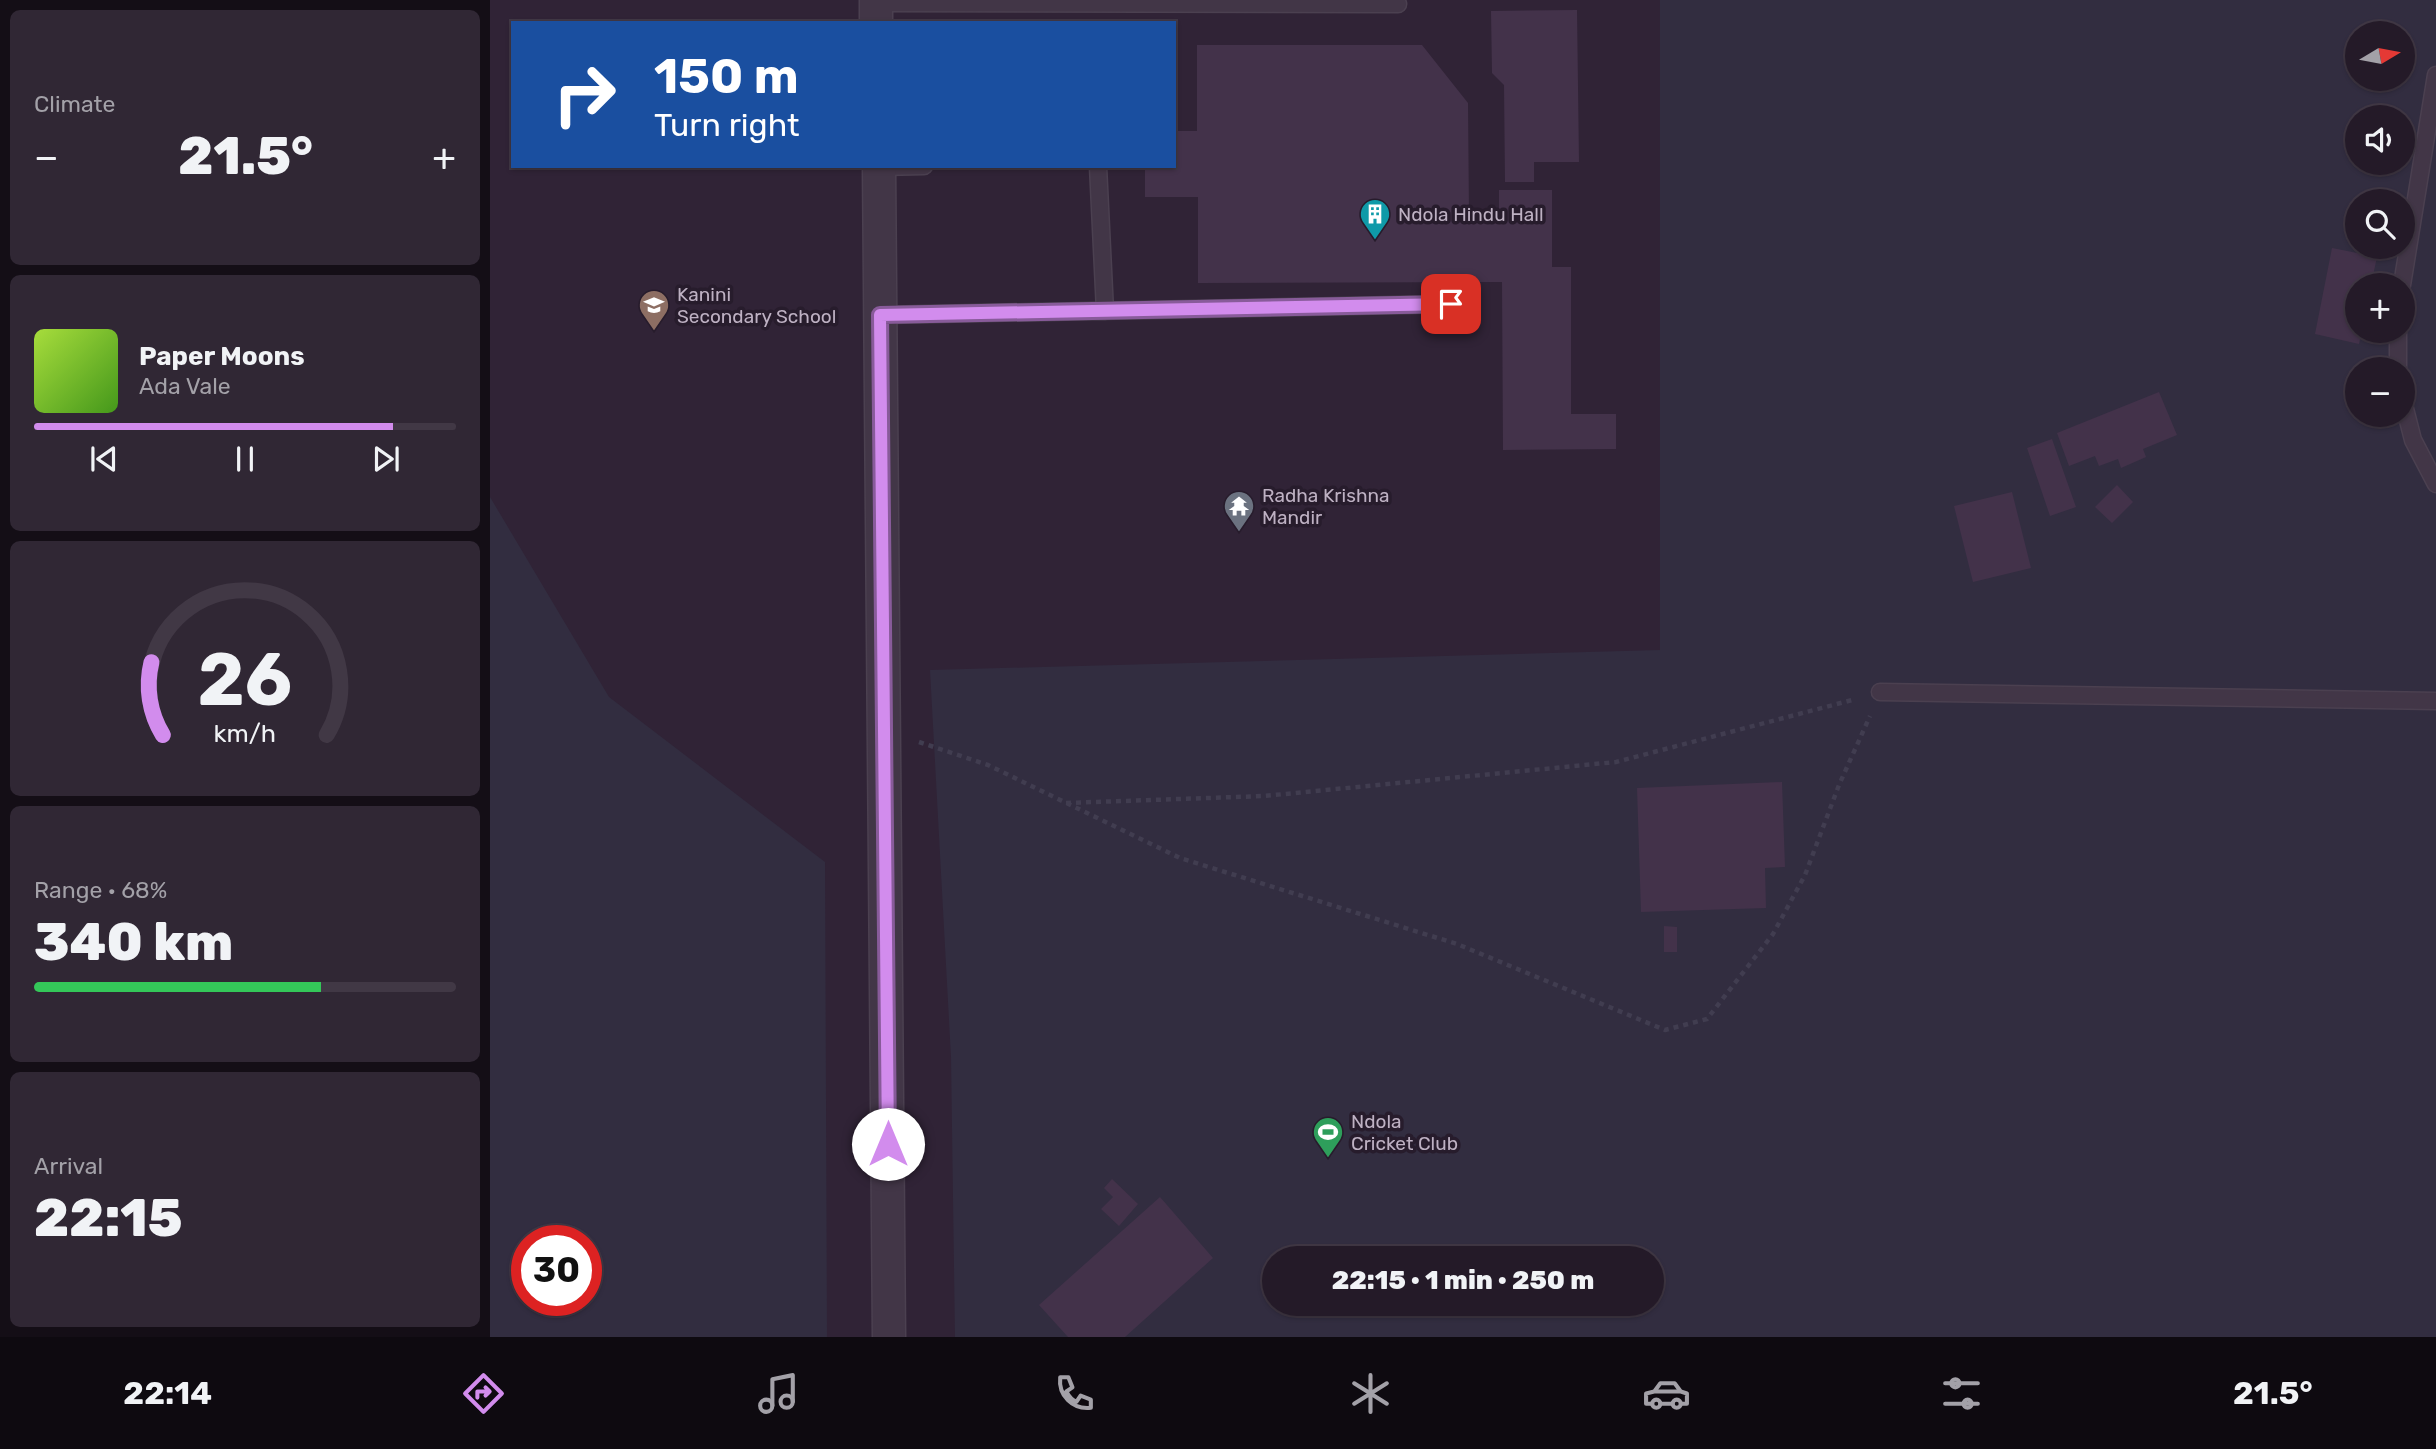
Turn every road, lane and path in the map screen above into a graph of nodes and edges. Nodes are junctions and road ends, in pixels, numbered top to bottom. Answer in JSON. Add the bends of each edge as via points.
{"nodes":[{"id":1,"x":1398,"y":4,"type":"dead end"},
{"id":2,"x":1098,"y":5,"type":"junction"},
{"id":3,"x":876,"y":9,"type":"edge"},
{"id":4,"x":1098,"y":21,"type":"edge"},
{"id":5,"x":2436,"y":75,"type":"edge"},
{"id":6,"x":879,"y":168,"type":"edge"},
{"id":7,"x":1098,"y":168,"type":"edge"},
{"id":8,"x":2404,"y":273,"type":"edge"},
{"id":9,"x":1451,"y":304,"type":"dead end"},
{"id":10,"x":1105,"y":311,"type":"junction"},
{"id":11,"x":880,"y":315,"type":"junction"},
{"id":12,"x":2410,"y":427,"type":"edge"},
{"id":13,"x":2436,"y":484,"type":"edge"},
{"id":14,"x":1880,"y":692,"type":"junction"},
{"id":15,"x":2436,"y":701,"type":"edge"},
{"id":16,"x":885,"y":730,"type":"junction"},
{"id":17,"x":1066,"y":803,"type":"junction"},
{"id":18,"x":890,"y":1337,"type":"edge"}],
"edges":[{"from":1,"to":2,"type":"lane"},
{"from":2,"to":3,"type":"lane"},
{"from":2,"to":4,"type":"lane"},
{"from":5,"to":8,"type":"lane"},
{"from":6,"to":11,"type":"street"},
{"from":7,"to":10,"type":"lane"},
{"from":9,"to":10,"type":"lane"},
{"from":10,"to":11,"type":"lane"},
{"from":11,"to":16,"type":"street"},
{"from":12,"to":13,"type":"lane"},
{"from":14,"to":15,"type":"lane"},
{"from":14,"to":17,"type":"path","via":[[1616,762],[1264,796]]},
{"from":14,"to":17,"type":"path","via":[[1805,875],[1773,934],[1707,1018],[1665,1030],[1457,944],[1180,858]]},
{"from":16,"to":17,"type":"path","via":[[988,765]]},
{"from":16,"to":18,"type":"street"}]}
